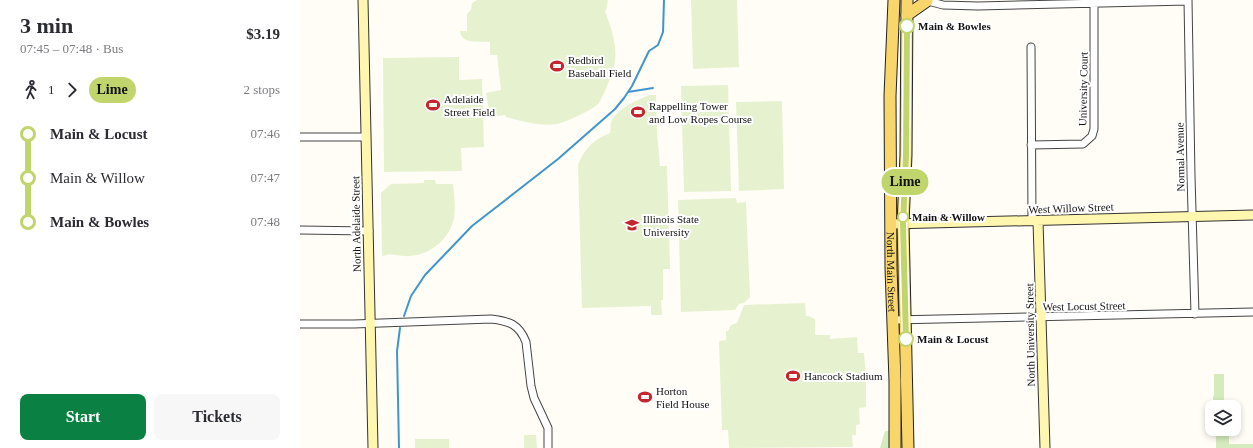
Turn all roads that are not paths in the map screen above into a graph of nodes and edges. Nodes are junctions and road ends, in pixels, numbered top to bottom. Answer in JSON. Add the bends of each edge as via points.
{"nodes":[{"id":1,"x":363,"y":0,"type":"edge"},
{"id":2,"x":887,"y":0,"type":"edge"},
{"id":3,"x":894,"y":0,"type":"edge"},
{"id":4,"x":907,"y":0,"type":"edge"},
{"id":5,"x":926,"y":0,"type":"edge"},
{"id":6,"x":956,"y":0,"type":"edge"},
{"id":7,"x":1188,"y":0,"type":"edge"},
{"id":8,"x":1094,"y":3,"type":"junction"},
{"id":9,"x":978,"y":6,"type":"junction"},
{"id":10,"x":894,"y":12,"type":"junction"},
{"id":11,"x":907,"y":15,"type":"junction"},
{"id":12,"x":1031,"y":47,"type":"dead end"},
{"id":13,"x":300,"y":137,"type":"edge"},
{"id":14,"x":366,"y":137,"type":"junction"},
{"id":15,"x":1031,"y":145,"type":"junction"},
{"id":16,"x":1253,"y":215,"type":"edge"},
{"id":17,"x":1193,"y":216,"type":"junction"},
{"id":18,"x":1035,"y":221,"type":"junction"},
{"id":19,"x":891,"y":224,"type":"junction"},
{"id":20,"x":903,"y":224,"type":"junction"},
{"id":21,"x":300,"y":230,"type":"edge"},
{"id":22,"x":368,"y":231,"type":"junction"},
{"id":23,"x":1253,"y":312,"type":"edge"},
{"id":24,"x":1195,"y":314,"type":"junction"},
{"id":25,"x":1041,"y":318,"type":"junction"},
{"id":26,"x":893,"y":320,"type":"junction"},
{"id":27,"x":905,"y":320,"type":"junction"},
{"id":28,"x":370,"y":323,"type":"junction"},
{"id":29,"x":300,"y":324,"type":"edge"},
{"id":30,"x":373,"y":448,"type":"edge"},
{"id":31,"x":548,"y":448,"type":"edge"},
{"id":32,"x":895,"y":448,"type":"edge"},
{"id":33,"x":908,"y":448,"type":"edge"},
{"id":34,"x":1045,"y":448,"type":"edge"}],
"edges":[{"from":1,"to":14,"type":"street","name":"North Adelaide Street"},
{"from":2,"to":10,"type":"main road"},
{"from":3,"to":10,"type":"main road","name":"North Main Street"},
{"from":4,"to":11,"type":"main road","name":"North Main Street"},
{"from":5,"to":9,"type":"street","via":[[944,5]]},
{"from":5,"to":11,"type":"main road"},
{"from":6,"to":9,"type":"street"},
{"from":7,"to":8,"type":"street"},
{"from":7,"to":17,"type":"street","name":"Normal Avenue"},
{"from":8,"to":9,"type":"street"},
{"from":8,"to":15,"type":"street","name":"University Court","via":[[1092,136],[1083,144]]},
{"from":10,"to":19,"type":"main road","name":"North Main Street","via":[[890,96]]},
{"from":11,"to":20,"type":"main road","name":"North Main Street"},
{"from":12,"to":15,"type":"street","name":"North University Street"},
{"from":13,"to":14,"type":"street"},
{"from":14,"to":22,"type":"street","name":"North Adelaide Street"},
{"from":15,"to":18,"type":"street","name":"North University Street"},
{"from":16,"to":17,"type":"street","name":"West Willow Street"},
{"from":17,"to":18,"type":"street","name":"West Willow Street"},
{"from":17,"to":24,"type":"street","name":"Normal Avenue"},
{"from":18,"to":20,"type":"street","name":"West Willow Street"},
{"from":18,"to":25,"type":"street","name":"North University Street"},
{"from":19,"to":20,"type":"street","name":"West Willow Street"},
{"from":19,"to":26,"type":"main road","name":"North Main Street"},
{"from":20,"to":27,"type":"main road","name":"North Main Street"},
{"from":21,"to":22,"type":"street"},
{"from":22,"to":28,"type":"street","name":"North Adelaide Street"},
{"from":23,"to":24,"type":"street","name":"West Locust Street"},
{"from":24,"to":25,"type":"street","name":"West Locust Street"},
{"from":25,"to":27,"type":"street","name":"West Locust Street"},
{"from":25,"to":34,"type":"street","name":"North University Street"},
{"from":26,"to":27,"type":"street","name":"West Locust Street"},
{"from":26,"to":32,"type":"main road","name":"North Main Street"},
{"from":27,"to":33,"type":"main road","name":"North Main Street"},
{"from":28,"to":29,"type":"street"},
{"from":28,"to":30,"type":"street","name":"North Adelaide Street"},
{"from":28,"to":31,"type":"street","via":[[491,319],[515,325],[524,335],[526,342],[534,398],[548,428]]}]}
